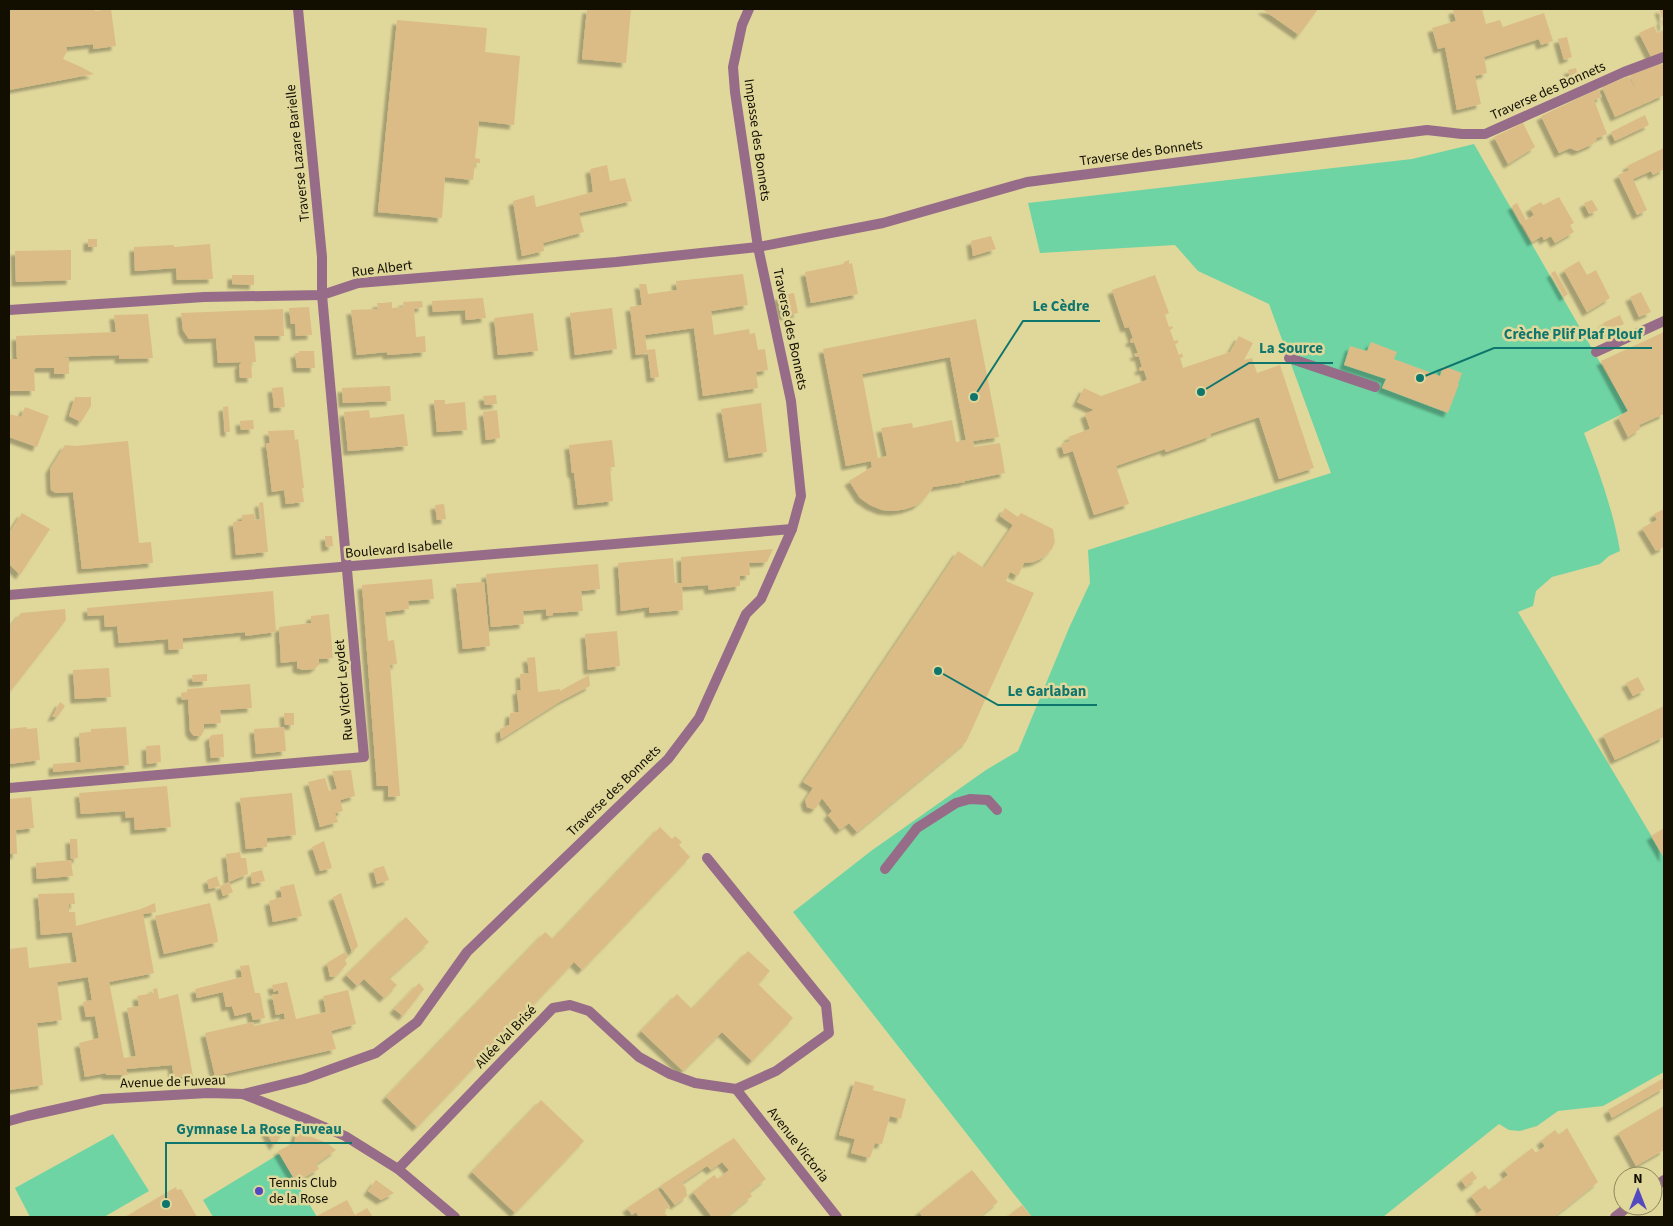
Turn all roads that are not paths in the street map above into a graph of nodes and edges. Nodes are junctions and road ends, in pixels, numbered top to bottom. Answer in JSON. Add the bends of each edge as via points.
{"nodes":[{"id":1,"x":298,"y":9,"type":"edge"},
{"id":2,"x":749,"y":9,"type":"edge"},
{"id":3,"x":1662,"y":57,"type":"edge"},
{"id":4,"x":758,"y":247,"type":"junction"},
{"id":5,"x":322,"y":295,"type":"junction"},
{"id":6,"x":9,"y":310,"type":"edge"},
{"id":7,"x":1664,"y":321,"type":"edge"},
{"id":8,"x":1596,"y":352,"type":"dead end"},
{"id":9,"x":1289,"y":358,"type":"dead end"},
{"id":10,"x":1375,"y":387,"type":"dead end"},
{"id":11,"x":792,"y":529,"type":"junction"},
{"id":12,"x":347,"y":567,"type":"junction"},
{"id":13,"x":9,"y":595,"type":"edge"},
{"id":14,"x":9,"y":788,"type":"edge"},
{"id":15,"x":997,"y":810,"type":"dead end"},
{"id":16,"x":707,"y":858,"type":"dead end"},
{"id":17,"x":885,"y":869,"type":"dead end"},
{"id":18,"x":736,"y":1090,"type":"junction"},
{"id":19,"x":243,"y":1094,"type":"junction"},
{"id":20,"x":9,"y":1122,"type":"edge"},
{"id":21,"x":398,"y":1169,"type":"junction"},
{"id":22,"x":455,"y":1217,"type":"edge"},
{"id":23,"x":838,"y":1217,"type":"edge"}],
"edges":[{"from":1,"to":5,"type":"street","name":"Traverse Lazare Barielle","via":[[322,257]]},
{"from":2,"to":4,"type":"street","name":"Impasse des Bonnets","via":[[733,67]]},
{"from":3,"to":4,"type":"street","name":"Traverse des Bonnets","via":[[1486,134],[1427,130],[1027,182],[883,223]]},
{"from":4,"to":5,"type":"street","name":"Rue Albert","via":[[358,283]]},
{"from":4,"to":11,"type":"street","name":"Traverse des Bonnets","via":[[791,402],[801,496]]},
{"from":5,"to":6,"type":"street","name":"Rue Albert","via":[[204,297]]},
{"from":5,"to":12,"type":"street","name":"Rue Victor Leydet"},
{"from":7,"to":8,"type":"street"},
{"from":9,"to":10,"type":"street"},
{"from":11,"to":12,"type":"street","name":"Boulevard Isabelle"},
{"from":11,"to":19,"type":"street","name":"Traverse des Bonnets","via":[[761,599],[746,614],[699,718],[668,759],[467,952],[417,1022],[376,1053],[304,1079]]},
{"from":12,"to":13,"type":"street","name":"Boulevard Isabelle"},
{"from":12,"to":14,"type":"street","name":"Rue Victor Leydet","via":[[364,757]]},
{"from":15,"to":17,"type":"street","via":[[988,800],[970,799],[956,803],[917,828]]},
{"from":16,"to":18,"type":"street","via":[[826,1004],[829,1033],[776,1071]]},
{"from":18,"to":21,"type":"street","name":"Allée Val Brisé","via":[[695,1083],[670,1074],[639,1057],[589,1011],[570,1005],[553,1008]]},
{"from":18,"to":23,"type":"street","name":"Avenue Victoria"},
{"from":19,"to":20,"type":"street","name":"Avenue de Fuveau","via":[[103,1099]]},
{"from":19,"to":21,"type":"street","name":"Avenue de Fuveau","via":[[345,1136]]},
{"from":21,"to":22,"type":"street","name":"Avenue de Fuveau"}]}
